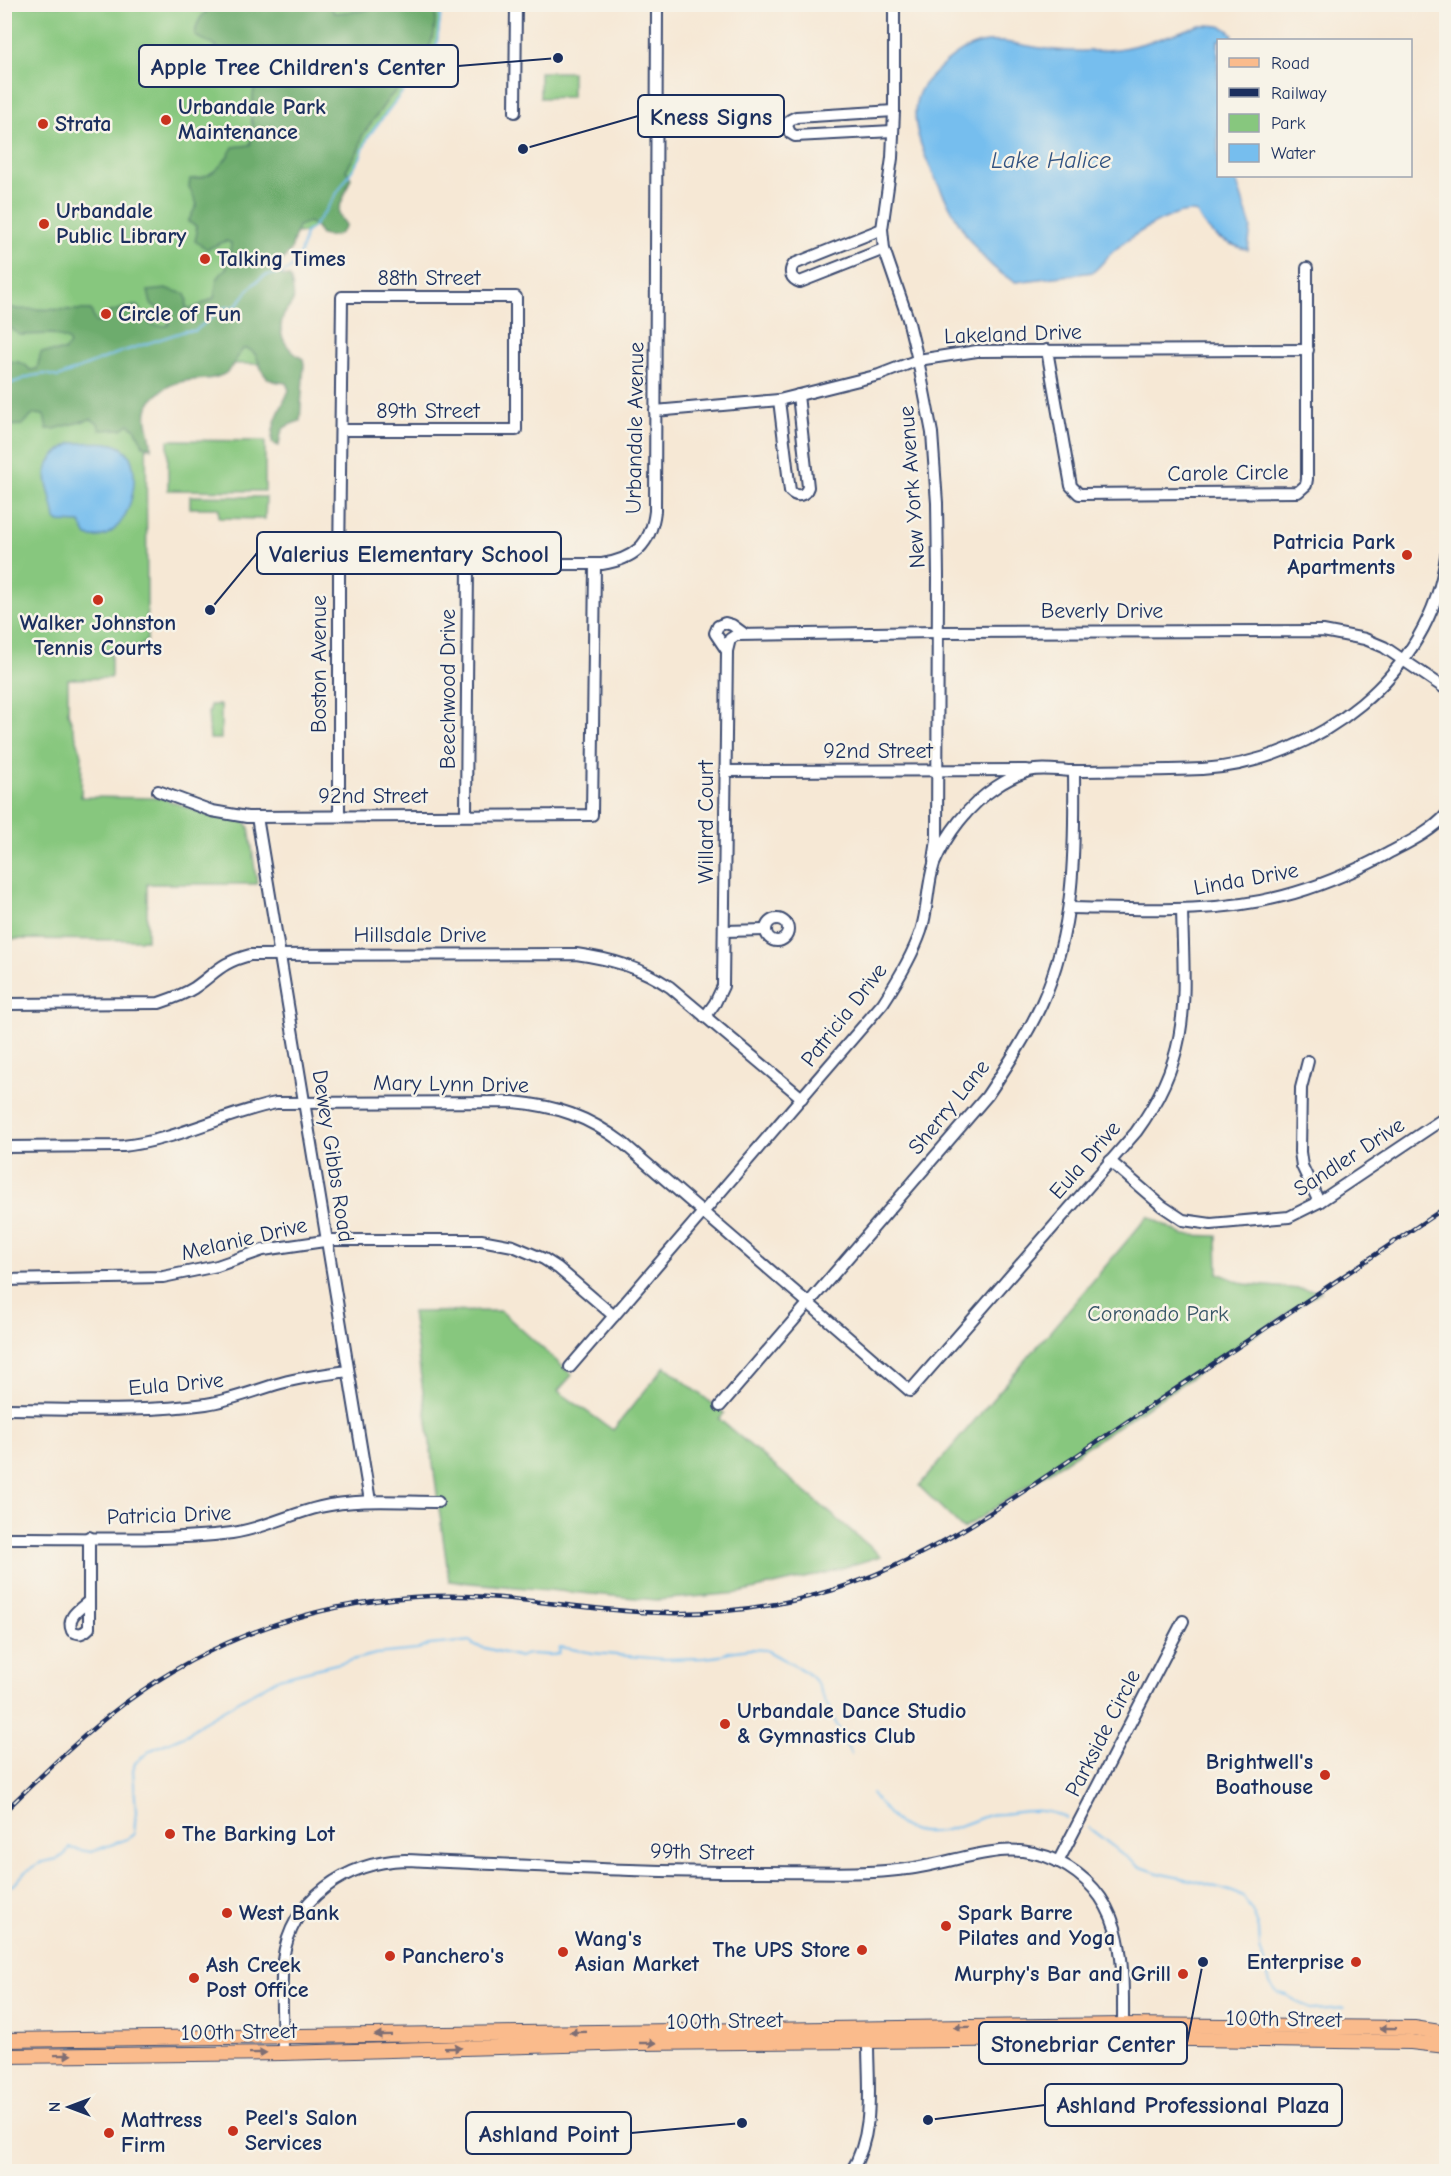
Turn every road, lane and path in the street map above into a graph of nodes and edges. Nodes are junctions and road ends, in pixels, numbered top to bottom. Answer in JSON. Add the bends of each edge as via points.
{"nodes":[{"id":1,"x":516,"y":4,"type":"edge"},
{"id":2,"x":657,"y":4,"type":"edge"},
{"id":3,"x":894,"y":4,"type":"edge"},
{"id":4,"x":894,"y":111,"type":"junction"},
{"id":5,"x":515,"y":112,"type":"dead end"},
{"id":6,"x":893,"y":131,"type":"junction"},
{"id":7,"x":882,"y":229,"type":"junction"},
{"id":8,"x":884,"y":249,"type":"junction"},
{"id":9,"x":1307,"y":268,"type":"dead end"},
{"id":10,"x":342,"y":297,"type":"joint"},
{"id":11,"x":1047,"y":350,"type":"junction"},
{"id":12,"x":1308,"y":350,"type":"junction"},
{"id":13,"x":918,"y":360,"type":"junction"},
{"id":14,"x":798,"y":395,"type":"junction"},
{"id":15,"x":779,"y":400,"type":"junction"},
{"id":16,"x":655,"y":411,"type":"junction"},
{"id":17,"x":341,"y":430,"type":"junction"},
{"id":18,"x":516,"y":430,"type":"joint"},
{"id":19,"x":1446,"y":556,"type":"edge"},
{"id":20,"x":339,"y":564,"type":"junction"},
{"id":21,"x":468,"y":564,"type":"junction"},
{"id":22,"x":595,"y":564,"type":"junction"},
{"id":23,"x":718,"y":626,"type":"joint"},
{"id":24,"x":938,"y":632,"type":"junction"},
{"id":25,"x":743,"y":633,"type":"junction"},
{"id":26,"x":727,"y":651,"type":"junction"},
{"id":27,"x":1405,"y":660,"type":"junction"},
{"id":28,"x":1446,"y":689,"type":"edge"},
{"id":29,"x":1030,"y":770,"type":"junction"},
{"id":30,"x":725,"y":771,"type":"junction"},
{"id":31,"x":937,"y":771,"type":"junction"},
{"id":32,"x":1074,"y":771,"type":"junction"},
{"id":33,"x":158,"y":791,"type":"dead end"},
{"id":34,"x":466,"y":815,"type":"junction"},
{"id":35,"x":339,"y":816,"type":"junction"},
{"id":36,"x":257,"y":817,"type":"junction"},
{"id":37,"x":1445,"y":819,"type":"edge"},
{"id":38,"x":934,"y":865,"type":"junction"},
{"id":39,"x":1069,"y":908,"type":"junction"},
{"id":40,"x":1182,"y":909,"type":"junction"},
{"id":41,"x":766,"y":930,"type":"dead end"},
{"id":42,"x":724,"y":931,"type":"junction"},
{"id":43,"x":279,"y":954,"type":"junction"},
{"id":44,"x":4,"y":1004,"type":"edge"},
{"id":45,"x":705,"y":1017,"type":"junction"},
{"id":46,"x":1308,"y":1061,"type":"dead end"},
{"id":47,"x":802,"y":1098,"type":"junction"},
{"id":48,"x":304,"y":1103,"type":"junction"},
{"id":49,"x":1446,"y":1117,"type":"edge"},
{"id":50,"x":4,"y":1147,"type":"edge"},
{"id":51,"x":1110,"y":1161,"type":"junction"},
{"id":52,"x":1319,"y":1202,"type":"junction"},
{"id":53,"x":703,"y":1213,"type":"junction"},
{"id":54,"x":327,"y":1240,"type":"junction"},
{"id":55,"x":4,"y":1280,"type":"edge"},
{"id":56,"x":809,"y":1303,"type":"junction"},
{"id":57,"x":614,"y":1316,"type":"junction"},
{"id":58,"x":570,"y":1367,"type":"dead end"},
{"id":59,"x":348,"y":1371,"type":"junction"},
{"id":60,"x":910,"y":1391,"type":"joint"},
{"id":61,"x":720,"y":1406,"type":"dead end"},
{"id":62,"x":4,"y":1409,"type":"edge"},
{"id":63,"x":370,"y":1502,"type":"junction"},
{"id":64,"x":438,"y":1502,"type":"dead end"},
{"id":65,"x":89,"y":1537,"type":"junction"},
{"id":66,"x":4,"y":1538,"type":"edge"},
{"id":67,"x":89,"y":1601,"type":"dead end"},
{"id":68,"x":1183,"y":1622,"type":"dead end"},
{"id":69,"x":1058,"y":1862,"type":"junction"},
{"id":70,"x":1123,"y":2032,"type":"junction"},
{"id":71,"x":1446,"y":2033,"type":"edge"},
{"id":72,"x":868,"y":2034,"type":"junction"},
{"id":73,"x":283,"y":2037,"type":"junction"},
{"id":74,"x":4,"y":2040,"type":"edge"},
{"id":75,"x":1446,"y":2046,"type":"edge"},
{"id":76,"x":283,"y":2053,"type":"junction"},
{"id":77,"x":4,"y":2056,"type":"edge"},
{"id":78,"x":851,"y":2172,"type":"edge"}],
"edges":[{"from":1,"to":5,"type":"street"},
{"from":2,"to":16,"type":"street","name":"Urbandale Avenue"},
{"from":3,"to":4,"type":"street","name":"New York Avenue"},
{"from":4,"to":6,"type":"street","name":"New York Avenue"},
{"from":4,"to":6,"type":"street","via":[[796,117],[787,126],[795,135]]},
{"from":6,"to":7,"type":"street","name":"New York Avenue"},
{"from":7,"to":8,"type":"street","name":"New York Avenue"},
{"from":7,"to":8,"type":"street","via":[[794,264],[791,275],[800,282]]},
{"from":8,"to":13,"type":"street","name":"New York Avenue"},
{"from":9,"to":12,"type":"street","name":"Carole Circle"},
{"from":10,"to":17,"type":"street","name":"Boston Avenue"},
{"from":10,"to":18,"type":"street","name":"88th Street","via":[[516,297]]},
{"from":11,"to":12,"type":"street","name":"Lakeland Drive"},
{"from":11,"to":12,"type":"street","name":"Carole Circle","via":[[1071,486],[1079,494],[1096,494],[1302,490],[1307,479]]},
{"from":11,"to":13,"type":"street","name":"Lakeland Drive","via":[[977,351]]},
{"from":13,"to":14,"type":"street","name":"Lakeland Drive","via":[[879,375]]},
{"from":13,"to":24,"type":"street","name":"New York Avenue","via":[[932,433]]},
{"from":14,"to":15,"type":"street","name":"Lakeland Drive"},
{"from":14,"to":15,"type":"street","via":[[808,487],[801,495],[790,492]]},
{"from":15,"to":16,"type":"street","name":"Lakeland Drive"},
{"from":16,"to":22,"type":"street","name":"Urbandale Avenue","via":[[655,511],[650,533],[628,557]]},
{"from":17,"to":18,"type":"street","name":"89th Street"},
{"from":17,"to":20,"type":"street","name":"Boston Avenue"},
{"from":19,"to":27,"type":"street","name":"Patricia Drive","via":[[1432,609]]},
{"from":20,"to":21,"type":"street","name":"Urbandale Avenue"},
{"from":20,"to":35,"type":"street","name":"Boston Avenue"},
{"from":21,"to":22,"type":"street","name":"Urbandale Avenue"},
{"from":21,"to":34,"type":"street","name":"Beechwood Drive"},
{"from":22,"to":34,"type":"street","name":"92nd Street","via":[[592,815]]},
{"from":23,"to":25,"type":"street","name":"Beverly Drive","via":[[725,623]]},
{"from":23,"to":26,"type":"street","name":"Willard Court","via":[[715,633]]},
{"from":24,"to":25,"type":"street","name":"Beverly Drive"},
{"from":24,"to":27,"type":"street","name":"Beverly Drive","via":[[1323,631],[1365,639]]},
{"from":24,"to":31,"type":"street","name":"New York Avenue"},
{"from":25,"to":26,"type":"street","via":[[730,639]]},
{"from":26,"to":30,"type":"street","name":"Willard Court"},
{"from":27,"to":28,"type":"street","name":"Beverly Drive"},
{"from":27,"to":32,"type":"street","name":"Patricia Drive","via":[[1338,722],[1263,758],[1202,769]]},
{"from":29,"to":31,"type":"street","name":"92nd Street"},
{"from":29,"to":32,"type":"street","name":"Patricia Drive"},
{"from":29,"to":38,"type":"street","name":"Patricia Drive","via":[[997,787],[975,805],[952,832]]},
{"from":30,"to":31,"type":"street","name":"92nd Street"},
{"from":30,"to":42,"type":"street","name":"Willard Court"},
{"from":31,"to":38,"type":"street","name":"New York Avenue"},
{"from":32,"to":39,"type":"street","name":"Sherry Lane"},
{"from":33,"to":36,"type":"street","name":"92nd Street","via":[[212,811]]},
{"from":34,"to":35,"type":"street","name":"92nd Street"},
{"from":35,"to":36,"type":"street","name":"92nd Street"},
{"from":36,"to":43,"type":"street","name":"Dewey Gibbs Road"},
{"from":37,"to":40,"type":"street","name":"Linda Drive","via":[[1410,842],[1322,885],[1242,904]]},
{"from":38,"to":47,"type":"street","name":"Patricia Drive","via":[[926,916],[898,981]]},
{"from":39,"to":40,"type":"street","name":"Linda Drive"},
{"from":39,"to":56,"type":"street","name":"Sherry Lane","via":[[1042,1003],[1020,1047],[994,1086]]},
{"from":40,"to":51,"type":"street","name":"Eula Drive","via":[[1184,1008],[1177,1052],[1149,1113]]},
{"from":41,"to":42,"type":"street"},
{"from":42,"to":45,"type":"street","name":"Willard Court","via":[[723,986]]},
{"from":43,"to":44,"type":"street","name":"Hillsdale Drive","via":[[234,959],[194,988],[159,1003]]},
{"from":43,"to":45,"type":"street","name":"Hillsdale Drive","via":[[576,954],[606,958],[655,977]]},
{"from":43,"to":48,"type":"street","name":"Dewey Gibbs Road"},
{"from":45,"to":47,"type":"street","name":"Hillsdale Drive"},
{"from":46,"to":52,"type":"street","via":[[1301,1088],[1300,1152],[1302,1166]]},
{"from":47,"to":53,"type":"street","name":"Patricia Drive"},
{"from":48,"to":50,"type":"street","name":"Mary Lynn Drive","via":[[245,1109],[142,1144]]},
{"from":48,"to":53,"type":"street","name":"Mary Lynn Drive","via":[[513,1102],[559,1109],[608,1132]]},
{"from":48,"to":54,"type":"street","name":"Dewey Gibbs Road"},
{"from":49,"to":52,"type":"street","name":"Sandler Drive"},
{"from":51,"to":52,"type":"street","name":"Sandler Drive","via":[[1170,1213],[1197,1224],[1289,1217]]},
{"from":51,"to":60,"type":"street","name":"Eula Drive"},
{"from":53,"to":56,"type":"street","name":"Mary Lynn Drive"},
{"from":53,"to":57,"type":"street","name":"Patricia Drive"},
{"from":54,"to":55,"type":"street","name":"Melanie Drive","via":[[263,1250],[217,1266],[164,1277]]},
{"from":54,"to":57,"type":"street","name":"Melanie Drive","via":[[481,1240],[513,1246],[558,1268]]},
{"from":54,"to":59,"type":"street","name":"Dewey Gibbs Road"},
{"from":56,"to":60,"type":"street","name":"Mary Lynn Drive"},
{"from":56,"to":61,"type":"street","name":"Sherry Lane"},
{"from":57,"to":58,"type":"street","name":"Patricia Drive"},
{"from":59,"to":62,"type":"street","name":"Eula Drive","via":[[306,1376],[209,1404],[166,1409]]},
{"from":59,"to":63,"type":"street","name":"Dewey Gibbs Road"},
{"from":63,"to":64,"type":"street","name":"Patricia Drive"},
{"from":63,"to":65,"type":"street","name":"Patricia Drive","via":[[317,1508],[235,1533]]},
{"from":65,"to":66,"type":"street","name":"Patricia Drive"},
{"from":65,"to":67,"type":"street"},
{"from":68,"to":69,"type":"street","name":"Parkside Circle"},
{"from":69,"to":70,"type":"street","name":"99th Street","via":[[1087,1882],[1113,1919],[1122,1956]]},
{"from":69,"to":73,"type":"street","name":"99th Street","via":[[1013,1850],[981,1852],[920,1868],[869,1872],[691,1872],[405,1860],[371,1864],[325,1887],[290,1935],[284,1960]]},
{"from":71,"to":70,"type":"main road","name":"100th Street","one_way":true,"via":[[1414,2028]]},
{"from":70,"to":72,"type":"main road","name":"100th Street"},
{"from":70,"to":75,"type":"main road","name":"100th Street"},
{"from":72,"to":73,"type":"main road","name":"100th Street","one_way":true},
{"from":76,"to":72,"type":"main road","name":"100th Street","one_way":true},
{"from":72,"to":78,"type":"street","via":[[868,2124]]},
{"from":73,"to":74,"type":"main road","name":"100th Street"},
{"from":73,"to":76,"type":"street","name":"99th Street"},
{"from":77,"to":76,"type":"main road","name":"100th Street","one_way":true}]}
